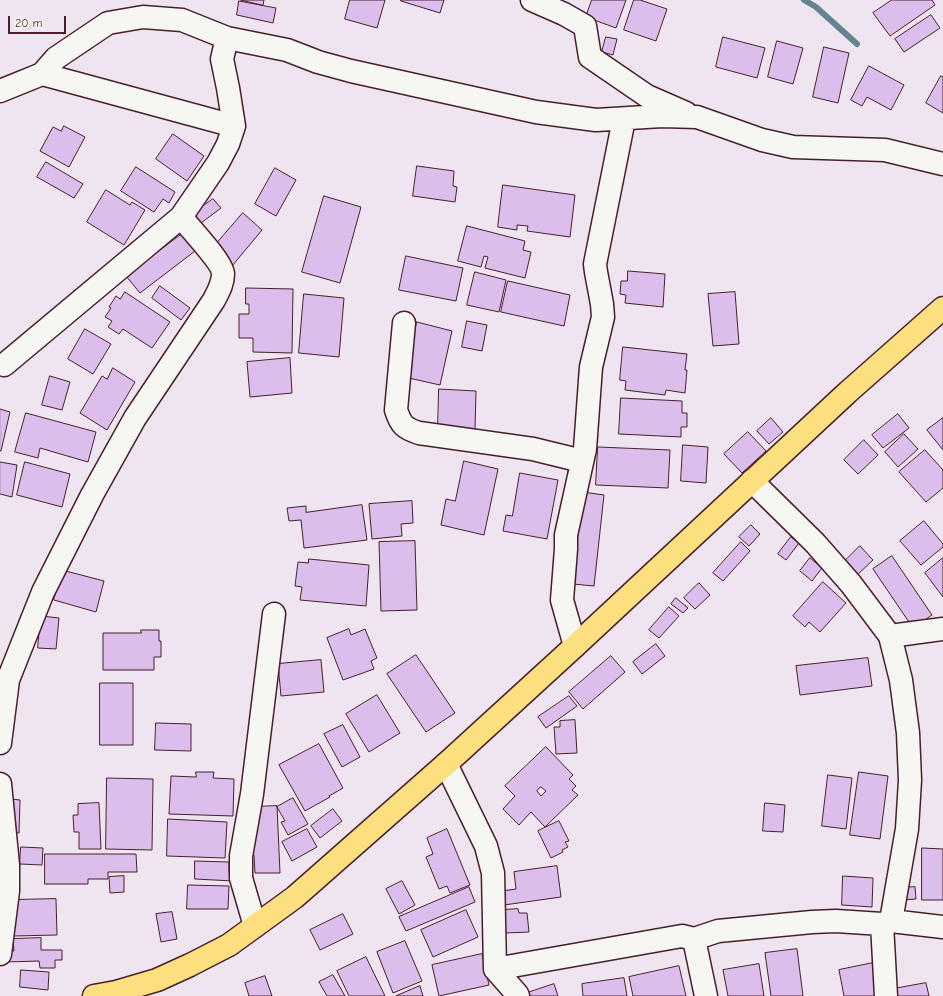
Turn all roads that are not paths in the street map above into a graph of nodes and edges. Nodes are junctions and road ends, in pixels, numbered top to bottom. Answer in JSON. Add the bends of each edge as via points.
{"nodes":[{"id":1,"x":532,"y":0,"type":"edge"},
{"id":2,"x":227,"y":38,"type":"junction"},
{"id":3,"x":42,"y":74,"type":"junction"},
{"id":4,"x":0,"y":91,"type":"edge"},
{"id":5,"x":697,"y":117,"type":"junction"},
{"id":6,"x":624,"y":119,"type":"junction"},
{"id":7,"x":234,"y":126,"type":"junction"},
{"id":8,"x":943,"y":164,"type":"edge"},
{"id":9,"x":181,"y":217,"type":"junction"},
{"id":10,"x":943,"y":308,"type":"edge"},
{"id":11,"x":404,"y":323,"type":"dead end"},
{"id":12,"x":4,"y":365,"type":"dead end"},
{"id":13,"x":582,"y":461,"type":"junction"},
{"id":14,"x":752,"y":481,"type":"junction"},
{"id":15,"x":274,"y":614,"type":"dead end"},
{"id":16,"x":943,"y":629,"type":"edge"},
{"id":17,"x":890,"y":636,"type":"junction"},
{"id":18,"x":574,"y":646,"type":"junction"},
{"id":19,"x":4,"y":674,"type":"edge"},
{"id":20,"x":0,"y":743,"type":"edge"},
{"id":21,"x":446,"y":764,"type":"junction"},
{"id":22,"x":0,"y":784,"type":"edge"},
{"id":23,"x":887,"y":922,"type":"junction"},
{"id":24,"x":255,"y":926,"type":"junction"},
{"id":25,"x":943,"y":927,"type":"edge"},
{"id":26,"x":694,"y":939,"type":"junction"},
{"id":27,"x":0,"y":954,"type":"edge"},
{"id":28,"x":495,"y":969,"type":"junction"},
{"id":29,"x":94,"y":996,"type":"edge"},
{"id":30,"x":518,"y":996,"type":"edge"},
{"id":31,"x":706,"y":996,"type":"edge"},
{"id":32,"x":886,"y":996,"type":"edge"}],
"edges":[{"from":1,"to":5,"type":"street","via":[[585,26],[590,57],[647,96]]},
{"from":2,"to":3,"type":"street","via":[[182,20],[143,17],[108,22],[56,58]]},
{"from":2,"to":6,"type":"street","via":[[287,50],[351,71],[536,112],[596,120]]},
{"from":2,"to":7,"type":"street","via":[[222,59]]},
{"from":3,"to":4,"type":"street"},
{"from":3,"to":7,"type":"street"},
{"from":5,"to":6,"type":"street"},
{"from":5,"to":8,"type":"street","via":[[762,140],[792,147],[885,150]]},
{"from":6,"to":13,"type":"street","via":[[596,264],[603,317],[591,367]]},
{"from":7,"to":9,"type":"street","via":[[218,163]]},
{"from":9,"to":12,"type":"street"},
{"from":9,"to":19,"type":"street","via":[[217,260],[223,273],[221,288],[135,418],[92,495]]},
{"from":10,"to":14,"type":"main road"},
{"from":11,"to":13,"type":"street","via":[[396,410],[407,429],[419,433],[533,449]]},
{"from":13,"to":18,"type":"street","via":[[566,535],[562,600]]},
{"from":14,"to":17,"type":"street","via":[[820,549],[851,584]]},
{"from":14,"to":18,"type":"main road"},
{"from":15,"to":24,"type":"street","via":[[252,794],[241,856],[241,878]]},
{"from":16,"to":17,"type":"street"},
{"from":17,"to":23,"type":"street","via":[[901,680],[908,733],[910,780],[907,829]]},
{"from":18,"to":21,"type":"main road"},
{"from":19,"to":20,"type":"street"},
{"from":21,"to":24,"type":"main road","via":[[295,897]]},
{"from":21,"to":28,"type":"street","via":[[486,846],[494,873]]},
{"from":22,"to":27,"type":"street","via":[[8,866],[8,891]]},
{"from":23,"to":25,"type":"street"},
{"from":23,"to":26,"type":"street","via":[[812,922],[718,931]]},
{"from":23,"to":32,"type":"street"},
{"from":24,"to":29,"type":"main road","via":[[229,945],[157,980]]},
{"from":26,"to":28,"type":"street","via":[[682,936]]},
{"from":26,"to":31,"type":"street"},
{"from":28,"to":30,"type":"street"}]}
